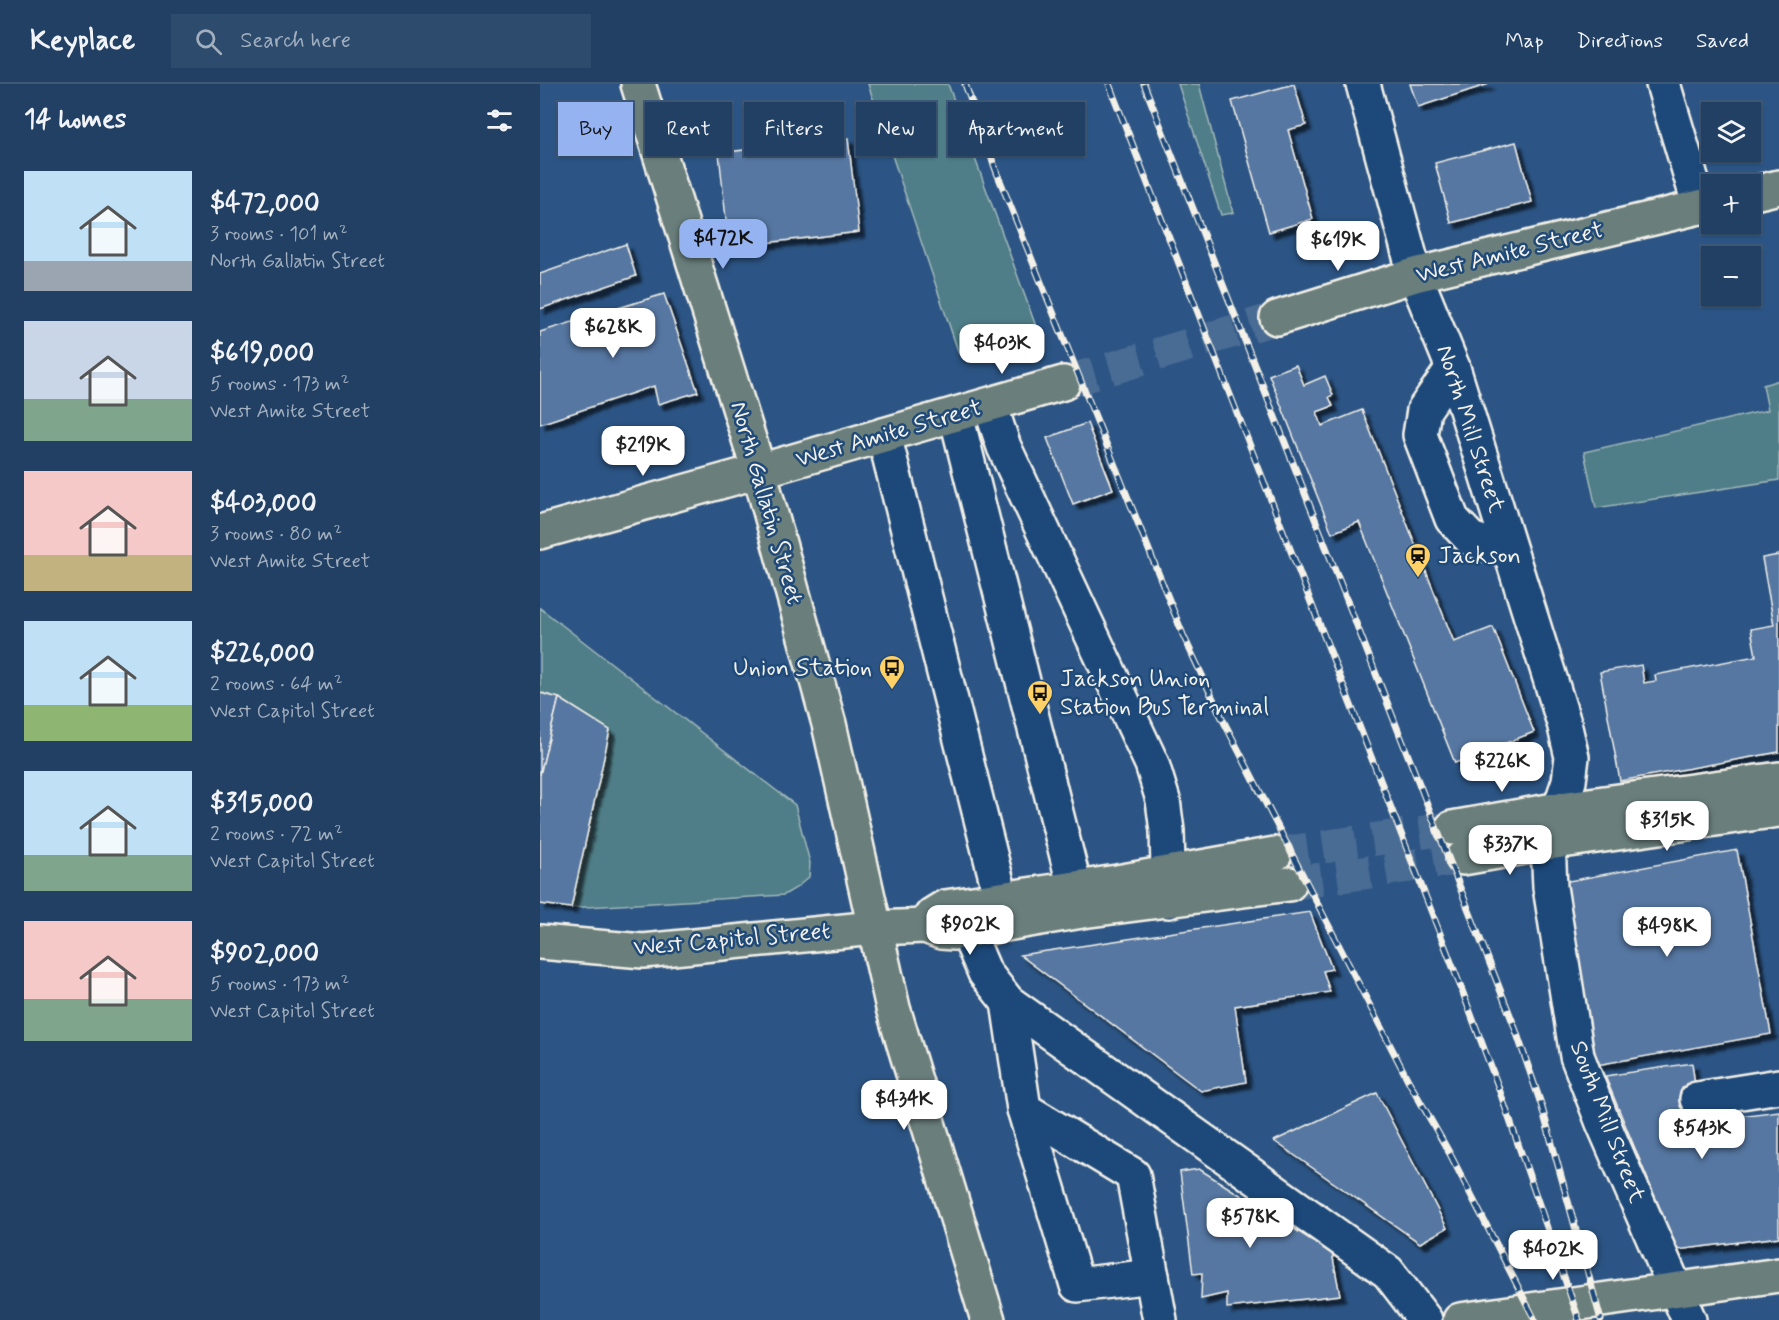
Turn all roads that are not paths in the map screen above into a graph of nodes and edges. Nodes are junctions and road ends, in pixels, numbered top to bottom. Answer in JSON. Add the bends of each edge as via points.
{"nodes":[{"id":1,"x":638,"y":84,"type":"edge"},
{"id":2,"x":1363,"y":84,"type":"edge"},
{"id":3,"x":1663,"y":84,"type":"edge"},
{"id":4,"x":1779,"y":187,"type":"edge"},
{"id":5,"x":1761,"y":191,"type":"edge"},
{"id":6,"x":1701,"y":192,"type":"edge"},
{"id":7,"x":1701,"y":207,"type":"edge"},
{"id":8,"x":1415,"y":275,"type":"junction"},
{"id":9,"x":1276,"y":318,"type":"tunnel mouth"},
{"id":10,"x":1453,"y":368,"type":"junction"},
{"id":11,"x":1063,"y":383,"type":"tunnel mouth"},
{"id":12,"x":990,"y":405,"type":"junction"},
{"id":13,"x":956,"y":415,"type":"junction"},
{"id":14,"x":884,"y":435,"type":"junction"},
{"id":15,"x":759,"y":471,"type":"junction"},
{"id":16,"x":540,"y":532,"type":"edge"},
{"id":17,"x":1510,"y":552,"type":"junction"},
{"id":18,"x":1779,"y":779,"type":"edge"},
{"id":19,"x":1560,"y":809,"type":"junction"},
{"id":20,"x":1779,"y":810,"type":"edge"},
{"id":21,"x":1452,"y":828,"type":"tunnel mouth"},
{"id":22,"x":1548,"y":843,"type":"junction"},
{"id":23,"x":1275,"y":854,"type":"tunnel mouth"},
{"id":24,"x":1463,"y":858,"type":"tunnel mouth"},
{"id":25,"x":1289,"y":884,"type":"tunnel mouth"},
{"id":26,"x":1169,"y":887,"type":"junction"},
{"id":27,"x":1074,"y":888,"type":"junction"},
{"id":28,"x":1001,"y":898,"type":"junction"},
{"id":29,"x":925,"y":926,"type":"junction"},
{"id":30,"x":874,"y":928,"type":"junction"},
{"id":31,"x":967,"y":931,"type":"junction"},
{"id":32,"x":540,"y":942,"type":"edge"},
{"id":33,"x":1008,"y":1002,"type":"junction"},
{"id":34,"x":1779,"y":1086,"type":"edge"},
{"id":35,"x":1697,"y":1099,"type":"dead end"},
{"id":36,"x":1024,"y":1108,"type":"junction"},
{"id":37,"x":1779,"y":1275,"type":"edge"},
{"id":38,"x":1152,"y":1276,"type":"junction"},
{"id":39,"x":1676,"y":1290,"type":"junction"},
{"id":40,"x":988,"y":1320,"type":"edge"},
{"id":41,"x":1160,"y":1320,"type":"edge"},
{"id":42,"x":1425,"y":1320,"type":"edge"},
{"id":43,"x":1460,"y":1320,"type":"edge"},
{"id":44,"x":1689,"y":1320,"type":"edge"}],
"edges":[{"from":1,"to":15,"type":"main road","name":"North Gallatin Street"},
{"from":2,"to":8,"type":"street","name":"North Mill Street"},
{"from":3,"to":6,"type":"street"},
{"from":4,"to":5,"type":"main road"},
{"from":7,"to":8,"type":"main road","name":"West Amite Street"},
{"from":8,"to":9,"type":"main road","name":"West Amite Street"},
{"from":8,"to":10,"type":"street","name":"North Mill Street"},
{"from":10,"to":17,"type":"street","name":"North Mill Street"},
{"from":10,"to":17,"type":"street","via":[[1424,410],[1420,435],[1452,519],[1471,539]]},
{"from":11,"to":12,"type":"main road","name":"West Amite Street"},
{"from":12,"to":13,"type":"main road","name":"West Amite Street"},
{"from":12,"to":26,"type":"street","via":[[1004,447],[1152,764],[1163,800]]},
{"from":13,"to":14,"type":"main road","name":"West Amite Street"},
{"from":13,"to":27,"type":"street"},
{"from":14,"to":15,"type":"main road","name":"West Amite Street"},
{"from":14,"to":28,"type":"street"},
{"from":15,"to":16,"type":"main road","name":"West Amite Street"},
{"from":15,"to":30,"type":"main road","name":"North Gallatin Street","via":[[829,724]]},
{"from":17,"to":19,"type":"street","name":"North Mill Street","via":[[1572,757]]},
{"from":18,"to":19,"type":"main road"},
{"from":19,"to":21,"type":"main road"},
{"from":19,"to":22,"type":"street","name":"North Mill Street"},
{"from":20,"to":22,"type":"main road"},
{"from":22,"to":24,"type":"main road"},
{"from":22,"to":39,"type":"street","name":"South Mill Street","via":[[1550,887],[1577,1056],[1613,1120]]},
{"from":23,"to":26,"type":"main road","name":"West Capitol Street"},
{"from":25,"to":26,"type":"main road","name":"West Capitol Street"},
{"from":26,"to":27,"type":"main road","name":"West Capitol Street"},
{"from":26,"to":31,"type":"main road","name":"West Capitol Street","via":[[1082,911]]},
{"from":27,"to":28,"type":"main road","name":"West Capitol Street"},
{"from":28,"to":29,"type":"main road","name":"West Capitol Street","via":[[945,907],[932,915]]},
{"from":29,"to":30,"type":"main road","name":"West Capitol Street"},
{"from":29,"to":31,"type":"main road","name":"West Capitol Street","via":[[941,932]]},
{"from":30,"to":32,"type":"main road","name":"West Capitol Street","via":[[643,951]]},
{"from":30,"to":40,"type":"main road","name":"North Gallatin Street","via":[[893,1008]]},
{"from":31,"to":33,"type":"street","via":[[985,973]]},
{"from":33,"to":36,"type":"street"},
{"from":33,"to":42,"type":"street","via":[[1388,1272]]},
{"from":34,"to":35,"type":"street"},
{"from":36,"to":38,"type":"street","via":[[1133,1175]]},
{"from":36,"to":38,"type":"street","via":[[1077,1285]]},
{"from":37,"to":39,"type":"main road"},
{"from":38,"to":41,"type":"street"},
{"from":39,"to":43,"type":"main road"},
{"from":39,"to":44,"type":"street","name":"South Mill Street"}]}
